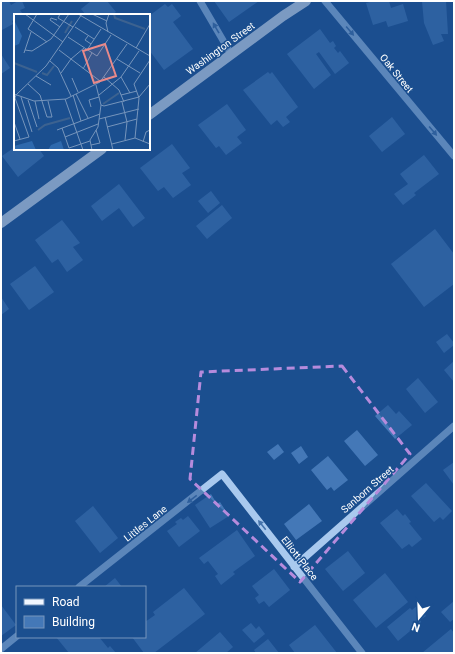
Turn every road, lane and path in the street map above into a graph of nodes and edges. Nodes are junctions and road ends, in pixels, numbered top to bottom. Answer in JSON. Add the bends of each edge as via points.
{"nodes":[{"id":1,"x":200,"y":1,"type":"edge"},
{"id":2,"x":306,"y":1,"type":"edge"},
{"id":3,"x":325,"y":1,"type":"edge"},
{"id":4,"x":232,"y":54,"type":"junction"},
{"id":5,"x":150,"y":114,"type":"edge"},
{"id":6,"x":101,"y":150,"type":"edge"},
{"id":7,"x":454,"y":156,"type":"edge"},
{"id":8,"x":1,"y":224,"type":"edge"},
{"id":9,"x":454,"y":426,"type":"edge"},
{"id":10,"x":222,"y":474,"type":"joint"},
{"id":11,"x":294,"y":566,"type":"junction"},
{"id":12,"x":81,"y":586,"type":"edge"},
{"id":13,"x":16,"y":637,"type":"edge"},
{"id":14,"x":1,"y":649,"type":"edge"},
{"id":15,"x":362,"y":653,"type":"edge"}],
"edges":[{"from":4,"to":1,"type":"street","one_way":true},
{"from":2,"to":4,"type":"main road","name":"Washington Street"},
{"from":3,"to":7,"type":"street","name":"Oak Street","one_way":true},
{"from":4,"to":5,"type":"main road","name":"Washington Street"},
{"from":6,"to":8,"type":"main road"},
{"from":9,"to":11,"type":"street","name":"Sanborn Street"},
{"from":11,"to":10,"type":"street","name":"Elliott Place","one_way":true},
{"from":10,"to":12,"type":"street","name":"Littles Lane","one_way":true},
{"from":11,"to":15,"type":"street","name":"Elliott Place"},
{"from":13,"to":14,"type":"street"}]}
